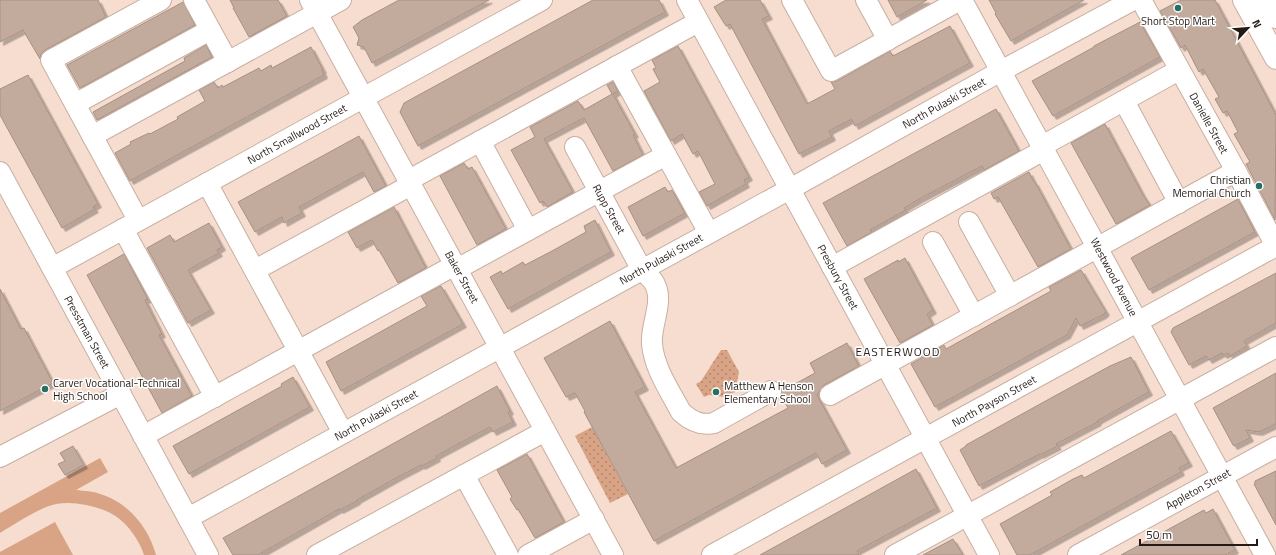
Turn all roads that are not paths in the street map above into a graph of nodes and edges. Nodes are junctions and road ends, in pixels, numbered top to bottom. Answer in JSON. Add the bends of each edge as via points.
{"nodes":[{"id":1,"x":161,"y":0,"type":"edge"},
{"id":2,"x":194,"y":0,"type":"edge"},
{"id":3,"x":341,"y":0,"type":"edge"},
{"id":4,"x":542,"y":0,"type":"edge"},
{"id":5,"x":686,"y":0,"type":"edge"},
{"id":6,"x":792,"y":0,"type":"edge"},
{"id":7,"x":866,"y":0,"type":"edge"},
{"id":8,"x":961,"y":0,"type":"edge"},
{"id":9,"x":1133,"y":0,"type":"edge"},
{"id":10,"x":1141,"y":0,"type":"edge"},
{"id":11,"x":1244,"y":0,"type":"edge"},
{"id":12,"x":1266,"y":0,"type":"edge"},
{"id":13,"x":314,"y":6,"type":"edge"},
{"id":14,"x":1276,"y":17,"type":"edge"},
{"id":15,"x":698,"y":22,"type":"junction"},
{"id":16,"x":210,"y":30,"type":"junction"},
{"id":17,"x":888,"y":40,"type":"junction"},
{"id":18,"x":1276,"y":58,"type":"edge"},
{"id":19,"x":228,"y":62,"type":"junction"},
{"id":20,"x":617,"y":66,"type":"junction"},
{"id":21,"x":1179,"y":70,"type":"junction"},
{"id":22,"x":1001,"y":71,"type":"junction"},
{"id":23,"x":363,"y":97,"type":"junction"},
{"id":24,"x":1124,"y":101,"type":"junction"},
{"id":25,"x":75,"y":104,"type":"junction"},
{"id":26,"x":92,"y":136,"type":"junction"},
{"id":27,"x":480,"y":141,"type":"junction"},
{"id":28,"x":575,"y":148,"type":"dead end"},
{"id":29,"x":1043,"y":148,"type":"junction"},
{"id":30,"x":666,"y":155,"type":"junction"},
{"id":31,"x":1236,"y":171,"type":"junction"},
{"id":32,"x":0,"y":172,"type":"edge"},
{"id":33,"x":410,"y":182,"type":"junction"},
{"id":34,"x":207,"y":183,"type":"junction"},
{"id":35,"x":790,"y":189,"type":"junction"},
{"id":36,"x":599,"y":191,"type":"junction"},
{"id":37,"x":1179,"y":203,"type":"junction"},
{"id":38,"x":969,"y":222,"type":"dead end"},
{"id":39,"x":130,"y":225,"type":"junction"},
{"id":40,"x":528,"y":230,"type":"junction"},
{"id":41,"x":709,"y":233,"type":"junction"},
{"id":42,"x":933,"y":242,"type":"dead end"},
{"id":43,"x":1276,"y":246,"type":"edge"},
{"id":44,"x":1098,"y":248,"type":"junction"},
{"id":45,"x":456,"y":267,"type":"junction"},
{"id":46,"x":832,"y":267,"type":"junction"},
{"id":47,"x":52,"y":268,"type":"junction"},
{"id":48,"x":255,"y":270,"type":"junction"},
{"id":49,"x":642,"y":270,"type":"junction"},
{"id":50,"x":1010,"y":296,"type":"junction"},
{"id":51,"x":974,"y":316,"type":"junction"},
{"id":52,"x":1138,"y":322,"type":"junction"},
{"id":53,"x":500,"y":347,"type":"junction"},
{"id":54,"x":1276,"y":347,"type":"edge"},
{"id":55,"x":299,"y":351,"type":"junction"},
{"id":56,"x":886,"y":365,"type":"junction"},
{"id":57,"x":771,"y":392,"type":"dead end"},
{"id":58,"x":120,"y":394,"type":"junction"},
{"id":59,"x":830,"y":395,"type":"dead end"},
{"id":60,"x":214,"y":397,"type":"junction"},
{"id":61,"x":1180,"y":399,"type":"junction"},
{"id":62,"x":546,"y":431,"type":"junction"},
{"id":63,"x":344,"y":432,"type":"junction"},
{"id":64,"x":143,"y":436,"type":"junction"},
{"id":65,"x":926,"y":438,"type":"junction"},
{"id":66,"x":1276,"y":447,"type":"edge"},
{"id":67,"x":0,"y":457,"type":"edge"},
{"id":68,"x":464,"y":475,"type":"junction"},
{"id":69,"x":1222,"y":476,"type":"junction"},
{"id":70,"x":968,"y":515,"type":"junction"},
{"id":71,"x":188,"y":518,"type":"junction"},
{"id":72,"x":594,"y":519,"type":"junction"},
{"id":73,"x":1266,"y":552,"type":"edge"},
{"id":74,"x":208,"y":555,"type":"edge"},
{"id":75,"x":317,"y":555,"type":"edge"},
{"id":76,"x":508,"y":555,"type":"edge"},
{"id":77,"x":528,"y":555,"type":"edge"},
{"id":78,"x":613,"y":555,"type":"edge"},
{"id":79,"x":712,"y":555,"type":"edge"},
{"id":80,"x":894,"y":555,"type":"edge"},
{"id":81,"x":989,"y":555,"type":"edge"},
{"id":82,"x":1078,"y":555,"type":"edge"}],
"edges":[{"from":1,"to":25,"type":"street","via":[[51,60]]},
{"from":2,"to":16,"type":"street"},
{"from":3,"to":13,"type":"street"},
{"from":4,"to":23,"type":"street","name":"North Smallwood Street"},
{"from":5,"to":15,"type":"street","name":"Presbury Street"},
{"from":6,"to":17,"type":"street","via":[[831,71]]},
{"from":7,"to":17,"type":"street"},
{"from":8,"to":17,"type":"street"},
{"from":8,"to":22,"type":"street","name":"Westwood Avenue"},
{"from":9,"to":22,"type":"street","name":"North Pulaski Street"},
{"from":10,"to":21,"type":"street","name":"Danielle Street"},
{"from":11,"to":18,"type":"main road"},
{"from":12,"to":14,"type":"main road"},
{"from":13,"to":19,"type":"street"},
{"from":13,"to":23,"type":"street","name":"Baker Street"},
{"from":15,"to":20,"type":"street"},
{"from":15,"to":35,"type":"street","name":"Presbury Street"},
{"from":16,"to":19,"type":"street"},
{"from":16,"to":25,"type":"street"},
{"from":19,"to":26,"type":"street"},
{"from":20,"to":27,"type":"street"},
{"from":20,"to":30,"type":"street"},
{"from":21,"to":24,"type":"street"},
{"from":21,"to":31,"type":"street","name":"Danielle Street"},
{"from":22,"to":29,"type":"street","name":"Westwood Avenue"},
{"from":22,"to":35,"type":"street","name":"North Pulaski Street"},
{"from":23,"to":33,"type":"street","name":"Baker Street"},
{"from":23,"to":34,"type":"street","name":"North Smallwood Street"},
{"from":24,"to":29,"type":"street"},
{"from":24,"to":37,"type":"street"},
{"from":25,"to":26,"type":"street"},
{"from":26,"to":39,"type":"street"},
{"from":27,"to":33,"type":"street"},
{"from":27,"to":40,"type":"street"},
{"from":28,"to":36,"type":"street","name":"Rupp Street"},
{"from":29,"to":44,"type":"street","name":"Westwood Avenue"},
{"from":29,"to":46,"type":"street"},
{"from":30,"to":36,"type":"street"},
{"from":30,"to":41,"type":"street"},
{"from":31,"to":37,"type":"street"},
{"from":31,"to":43,"type":"street","name":"Danielle Street"},
{"from":32,"to":47,"type":"street","name":"Presstman Street"},
{"from":33,"to":45,"type":"street","name":"Baker Street"},
{"from":33,"to":48,"type":"street"},
{"from":34,"to":39,"type":"street","name":"North Smallwood Street"},
{"from":34,"to":48,"type":"street"},
{"from":35,"to":41,"type":"street","name":"North Pulaski Street"},
{"from":35,"to":46,"type":"street","name":"Presbury Street"},
{"from":36,"to":40,"type":"street"},
{"from":36,"to":49,"type":"street","name":"Rupp Street"},
{"from":37,"to":44,"type":"street"},
{"from":38,"to":50,"type":"street"},
{"from":39,"to":47,"type":"street","name":"North Smallwood Street"},
{"from":39,"to":60,"type":"street"},
{"from":40,"to":45,"type":"street"},
{"from":41,"to":49,"type":"street","name":"North Pulaski Street"},
{"from":42,"to":51,"type":"street"},
{"from":43,"to":52,"type":"street","name":"North Payson Street"},
{"from":44,"to":50,"type":"street"},
{"from":44,"to":52,"type":"street","name":"Westwood Avenue"},
{"from":45,"to":53,"type":"street","name":"Baker Street"},
{"from":45,"to":55,"type":"street"},
{"from":46,"to":56,"type":"street","name":"Presbury Street"},
{"from":47,"to":58,"type":"street","name":"Presstman Street"},
{"from":48,"to":55,"type":"street"},
{"from":49,"to":53,"type":"street","name":"North Pulaski Street"},
{"from":49,"to":57,"type":"street","name":"Rupp Street","via":[[657,290],[657,311],[652,333],[655,358],[681,412],[698,423],[714,423]]},
{"from":50,"to":51,"type":"street"},
{"from":51,"to":56,"type":"street"},
{"from":52,"to":61,"type":"street","name":"Westwood Avenue"},
{"from":52,"to":65,"type":"street","name":"North Payson Street"},
{"from":53,"to":62,"type":"street","name":"Baker Street"},
{"from":53,"to":63,"type":"street","name":"North Pulaski Street"},
{"from":54,"to":61,"type":"street"},
{"from":55,"to":60,"type":"street"},
{"from":55,"to":63,"type":"street"},
{"from":56,"to":59,"type":"street"},
{"from":56,"to":65,"type":"street","name":"Presbury Street"},
{"from":58,"to":64,"type":"street","name":"Presstman Street"},
{"from":58,"to":67,"type":"street"},
{"from":60,"to":64,"type":"street"},
{"from":61,"to":69,"type":"street","name":"Westwood Avenue"},
{"from":61,"to":70,"type":"street"},
{"from":62,"to":68,"type":"street"},
{"from":62,"to":72,"type":"street","name":"Baker Street"},
{"from":63,"to":71,"type":"street","name":"North Pulaski Street"},
{"from":64,"to":71,"type":"street","name":"Presstman Street"},
{"from":65,"to":70,"type":"street","name":"Presbury Street"},
{"from":65,"to":79,"type":"street","name":"North Payson Street"},
{"from":66,"to":69,"type":"street","name":"Appleton Street"},
{"from":68,"to":75,"type":"street"},
{"from":68,"to":76,"type":"street"},
{"from":69,"to":73,"type":"street","name":"Westwood Avenue"},
{"from":69,"to":82,"type":"street","name":"Appleton Street"},
{"from":70,"to":80,"type":"street"},
{"from":70,"to":81,"type":"street","name":"Presbury Street"},
{"from":71,"to":74,"type":"street","name":"Presstman Street"},
{"from":72,"to":77,"type":"street"},
{"from":72,"to":78,"type":"street","name":"Baker Street"}]}
